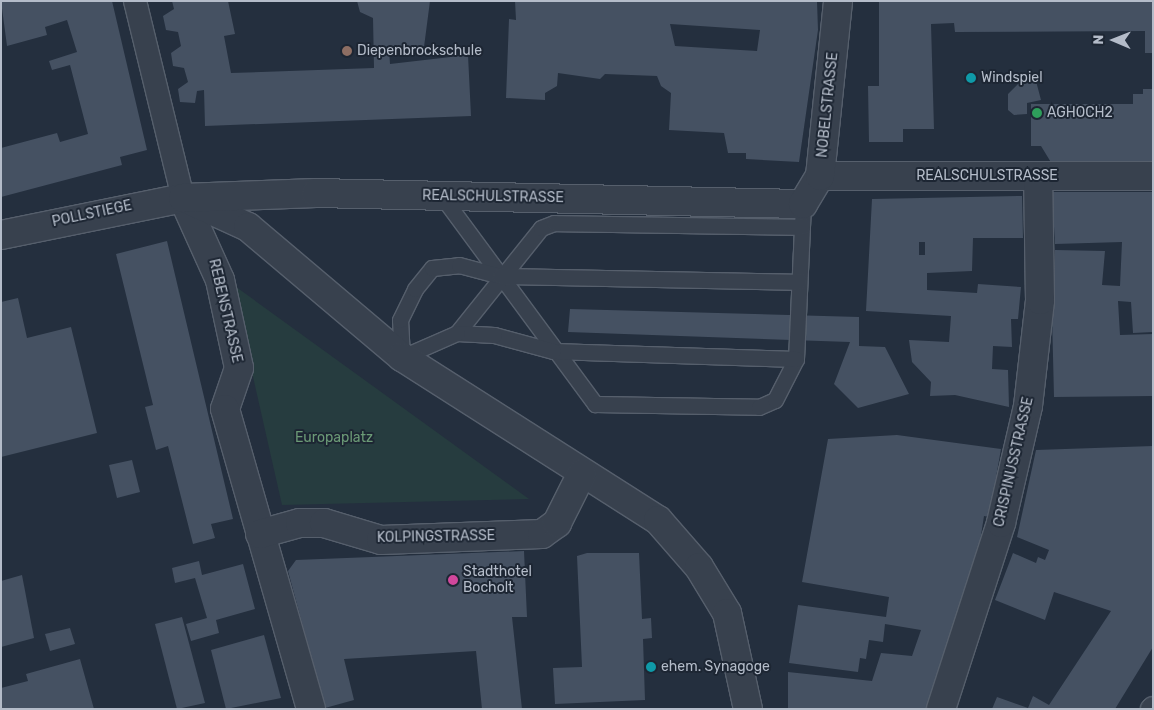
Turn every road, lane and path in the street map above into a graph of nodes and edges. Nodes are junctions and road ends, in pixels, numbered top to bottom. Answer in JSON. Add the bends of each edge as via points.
{"nodes":[{"id":1,"x":135,"y":1,"type":"edge"},
{"id":2,"x":838,"y":1,"type":"edge"},
{"id":3,"x":820,"y":176,"type":"junction"},
{"id":4,"x":1153,"y":176,"type":"edge"},
{"id":5,"x":1038,"y":177,"type":"junction"},
{"id":6,"x":440,"y":196,"type":"junction"},
{"id":7,"x":183,"y":198,"type":"junction"},
{"id":8,"x":802,"y":215,"type":"junction"},
{"id":9,"x":1,"y":235,"type":"edge"},
{"id":10,"x":500,"y":276,"type":"junction"},
{"id":11,"x":799,"y":282,"type":"junction"},
{"id":12,"x":457,"y":332,"type":"junction"},
{"id":13,"x":553,"y":351,"type":"junction"},
{"id":14,"x":402,"y":357,"type":"junction"},
{"id":15,"x":796,"y":359,"type":"junction"},
{"id":16,"x":582,"y":473,"type":"junction"},
{"id":17,"x":260,"y":534,"type":"junction"},
{"id":18,"x":311,"y":709,"type":"edge"},
{"id":19,"x":748,"y":709,"type":"edge"},
{"id":20,"x":941,"y":709,"type":"edge"}],
"edges":[{"from":1,"to":7,"type":"street","name":"REBENSTRASSE"},
{"from":2,"to":3,"type":"street","name":"NOBELSTRASSE"},
{"from":3,"to":5,"type":"street","name":"REALSCHULSTRASSE"},
{"from":3,"to":8,"type":"street","name":"NOBELSTRASSE"},
{"from":4,"to":5,"type":"street","name":"REALSCHULSTRASSE"},
{"from":5,"to":20,"type":"street","name":"CRISPINUSSTRASSE","via":[[1040,300],[1028,406],[1001,523]]},
{"from":6,"to":7,"type":"street","name":"REALSCHULSTRASSE","via":[[316,192]]},
{"from":6,"to":8,"type":"street","name":"REALSCHULSTRASSE"},
{"from":6,"to":10,"type":"lane"},
{"from":7,"to":9,"type":"street","name":"POLLSTIEGE"},
{"from":7,"to":14,"type":"street","via":[[248,227]]},
{"from":7,"to":17,"type":"street","name":"REBENSTRASSE","via":[[220,280],[239,368],[225,408]]},
{"from":8,"to":10,"type":"lane","via":[[554,223],[541,228]]},
{"from":8,"to":11,"type":"lane"},
{"from":10,"to":11,"type":"lane"},
{"from":10,"to":12,"type":"lane"},
{"from":10,"to":13,"type":"lane"},
{"from":10,"to":14,"type":"lane","via":[[459,265],[432,268],[415,289],[400,320]]},
{"from":11,"to":15,"type":"lane"},
{"from":12,"to":13,"type":"lane","via":[[494,335]]},
{"from":12,"to":14,"type":"lane"},
{"from":13,"to":15,"type":"lane"},
{"from":13,"to":15,"type":"lane","via":[[595,404],[759,407],[775,400]]},
{"from":14,"to":16,"type":"street"},
{"from":16,"to":17,"type":"street","name":"KOLPINGSTRASSE","via":[[557,523],[542,534],[381,540],[324,523],[300,523]]},
{"from":16,"to":19,"type":"street","via":[[658,520],[698,567],[727,613]]},
{"from":17,"to":18,"type":"street","name":"REBENSTRASSE"}]}
